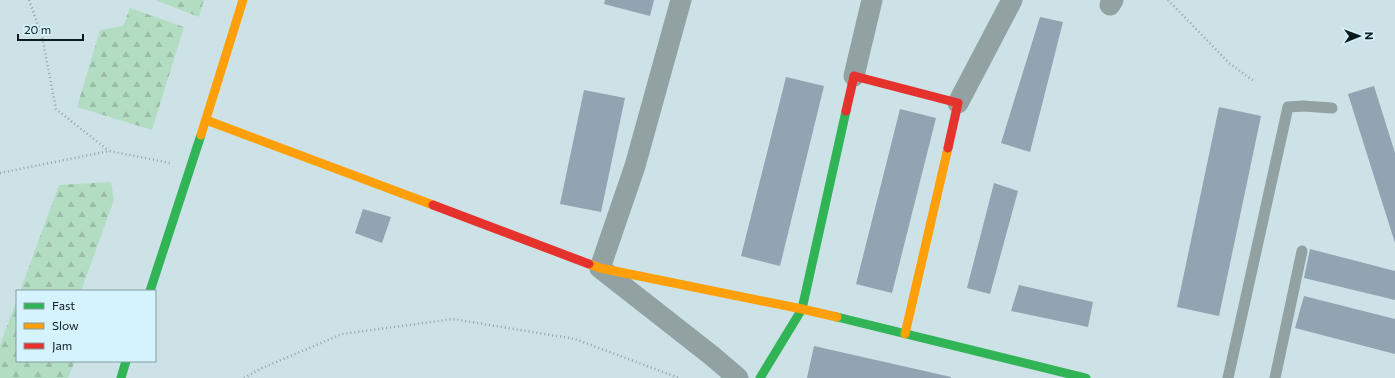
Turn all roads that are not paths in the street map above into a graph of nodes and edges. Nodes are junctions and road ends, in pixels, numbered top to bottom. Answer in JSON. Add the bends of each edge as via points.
{"nodes":[{"id":1,"x":243,"y":0,"type":"edge"},
{"id":2,"x":681,"y":0,"type":"edge"},
{"id":3,"x":872,"y":0,"type":"edge"},
{"id":4,"x":1012,"y":0,"type":"edge"},
{"id":5,"x":854,"y":76,"type":"junction"},
{"id":6,"x":958,"y":103,"type":"junction"},
{"id":7,"x":1332,"y":108,"type":"dead end"},
{"id":8,"x":206,"y":120,"type":"junction"},
{"id":9,"x":1302,"y":251,"type":"dead end"},
{"id":10,"x":600,"y":268,"type":"junction"},
{"id":11,"x":150,"y":290,"type":"edge"},
{"id":12,"x":802,"y":309,"type":"junction"},
{"id":13,"x":905,"y":334,"type":"junction"},
{"id":14,"x":126,"y":362,"type":"edge"},
{"id":15,"x":121,"y":378,"type":"edge"},
{"id":16,"x":738,"y":378,"type":"edge"},
{"id":17,"x":760,"y":378,"type":"edge"},
{"id":18,"x":1086,"y":378,"type":"edge"},
{"id":19,"x":1228,"y":378,"type":"edge"},
{"id":20,"x":1275,"y":378,"type":"edge"}],
"edges":[{"from":1,"to":8,"type":"street"},
{"from":2,"to":10,"type":"street","via":[[635,166]]},
{"from":3,"to":5,"type":"street"},
{"from":4,"to":6,"type":"street"},
{"from":5,"to":6,"type":"street"},
{"from":5,"to":12,"type":"street"},
{"from":6,"to":13,"type":"street"},
{"from":7,"to":19,"type":"lane","via":[[1288,107]]},
{"from":8,"to":10,"type":"street"},
{"from":8,"to":11,"type":"street"},
{"from":9,"to":20,"type":"lane"},
{"from":10,"to":12,"type":"street"},
{"from":10,"to":16,"type":"street"},
{"from":12,"to":13,"type":"street"},
{"from":12,"to":17,"type":"street"},
{"from":13,"to":18,"type":"street"},
{"from":14,"to":15,"type":"street"}]}
